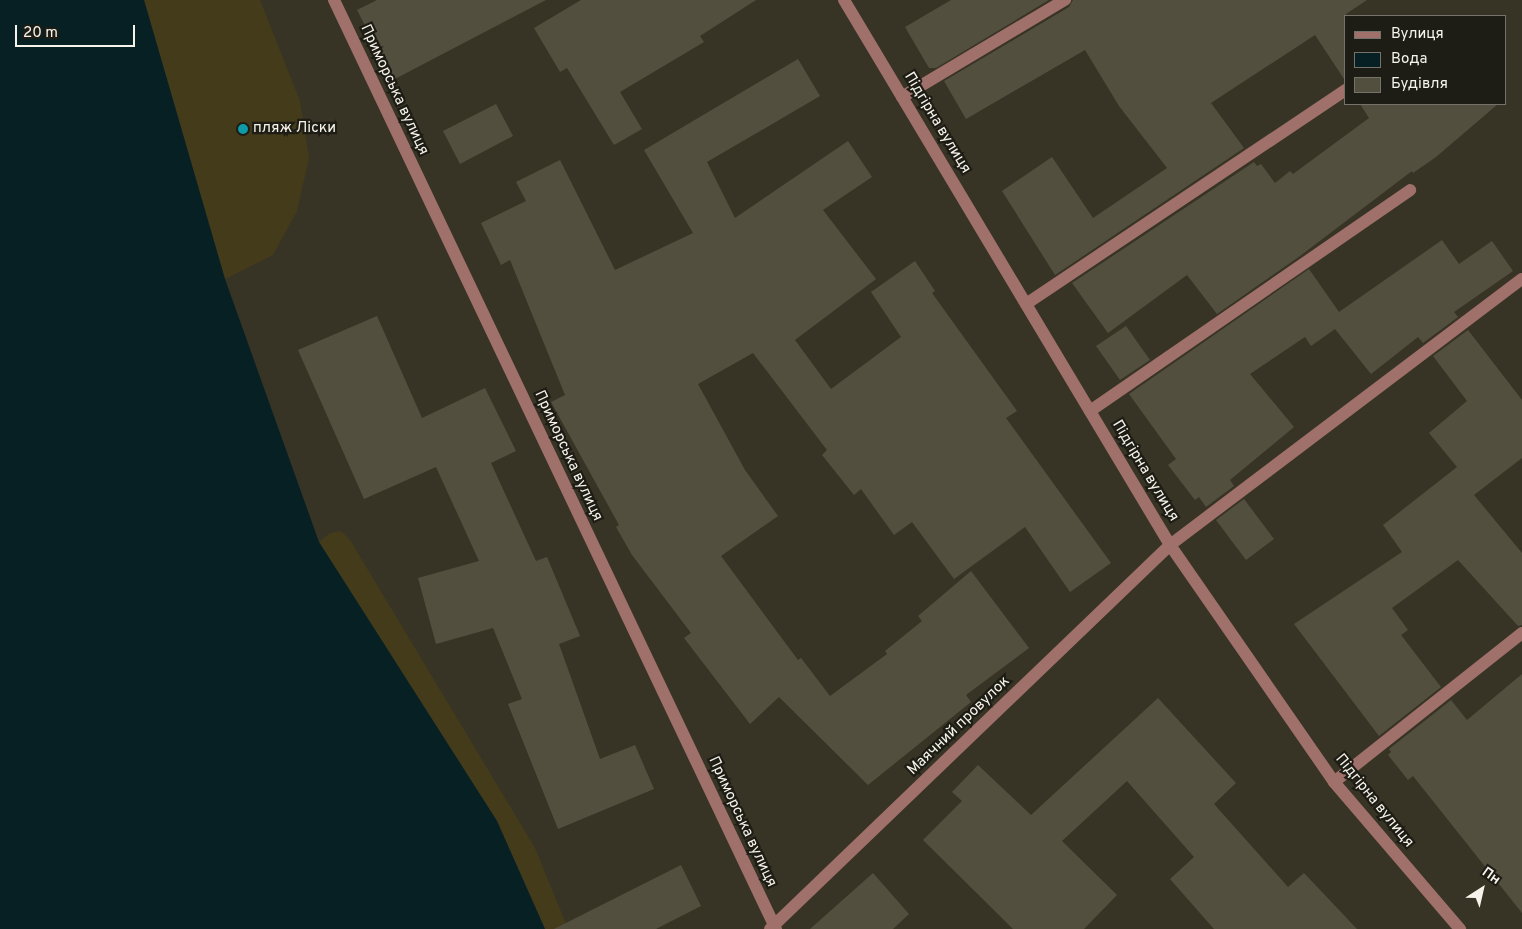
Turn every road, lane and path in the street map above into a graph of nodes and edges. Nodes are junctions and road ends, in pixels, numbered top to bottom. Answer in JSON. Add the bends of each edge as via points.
{"nodes":[{"id":1,"x":334,"y":0,"type":"edge"},
{"id":2,"x":844,"y":0,"type":"edge"},
{"id":3,"x":1065,"y":0,"type":"edge"},
{"id":4,"x":1344,"y":91,"type":"edge"},
{"id":5,"x":902,"y":97,"type":"junction"},
{"id":6,"x":1410,"y":190,"type":"dead end"},
{"id":7,"x":1522,"y":279,"type":"edge"},
{"id":8,"x":1026,"y":304,"type":"junction"},
{"id":9,"x":1090,"y":411,"type":"junction"},
{"id":10,"x":1170,"y":546,"type":"junction"},
{"id":11,"x":1522,"y":633,"type":"edge"},
{"id":12,"x":1334,"y":782,"type":"junction"},
{"id":13,"x":773,"y":928,"type":"edge"},
{"id":14,"x":1460,"y":929,"type":"edge"}],
"edges":[{"from":1,"to":13,"type":"street","name":"Приморська вулиця"},
{"from":2,"to":5,"type":"street","name":"Підгірна вулиця"},
{"from":3,"to":5,"type":"street"},
{"from":4,"to":8,"type":"street"},
{"from":5,"to":8,"type":"street","name":"Підгірна вулиця"},
{"from":6,"to":9,"type":"street"},
{"from":7,"to":10,"type":"street","name":"Маячний провулок"},
{"from":8,"to":9,"type":"street","name":"Підгірна вулиця"},
{"from":9,"to":10,"type":"street","name":"Підгірна вулиця"},
{"from":10,"to":12,"type":"street","name":"Підгірна вулиця"},
{"from":10,"to":13,"type":"street","name":"Маячний провулок"},
{"from":11,"to":12,"type":"street"},
{"from":12,"to":14,"type":"street","name":"Підгірна вулиця"}]}
